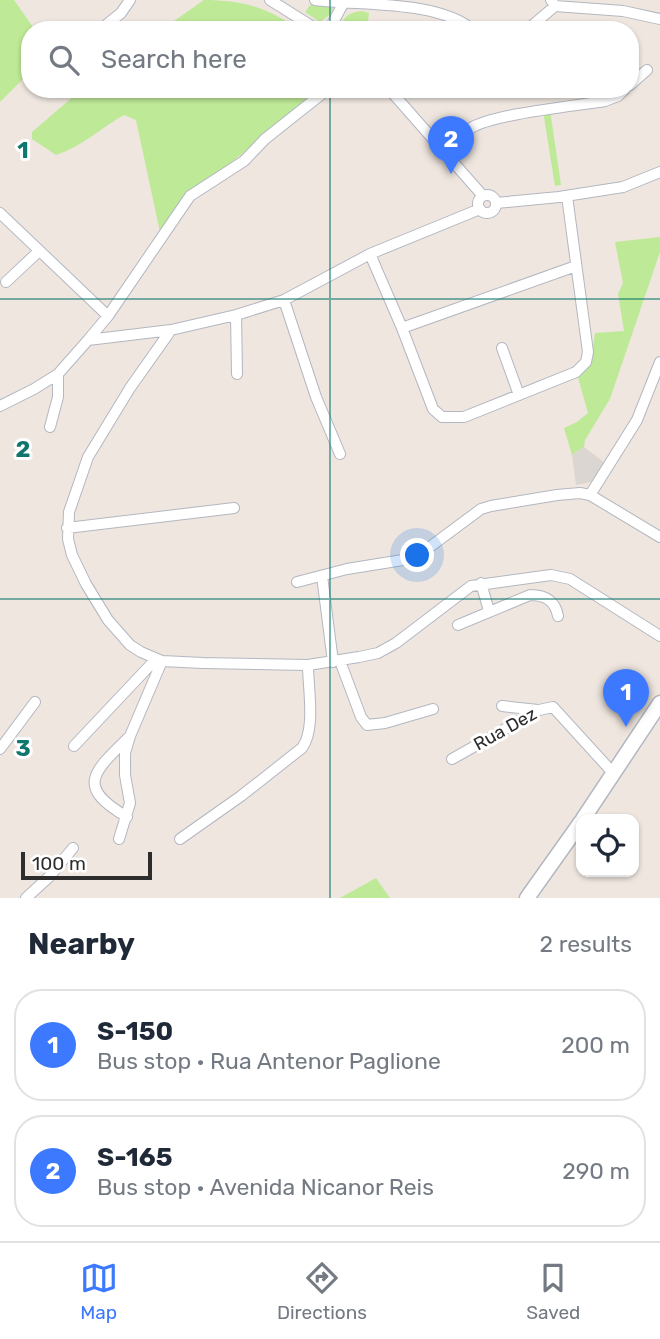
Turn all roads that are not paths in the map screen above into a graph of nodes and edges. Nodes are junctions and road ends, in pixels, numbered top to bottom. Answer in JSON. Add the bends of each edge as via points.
{"nodes":[{"id":1,"x":130,"y":0,"type":"edge"},
{"id":2,"x":270,"y":0,"type":"edge"},
{"id":3,"x":315,"y":0,"type":"edge"},
{"id":4,"x":344,"y":2,"type":"junction"},
{"id":5,"x":553,"y":3,"type":"edge"},
{"id":6,"x":660,"y":19,"type":"edge"},
{"id":7,"x":111,"y":21,"type":"edge"},
{"id":8,"x":304,"y":21,"type":"edge"},
{"id":9,"x":334,"y":21,"type":"edge"},
{"id":10,"x":463,"y":21,"type":"edge"},
{"id":11,"x":536,"y":21,"type":"edge"},
{"id":12,"x":647,"y":70,"type":"dead end"},
{"id":13,"x":639,"y":77,"type":"edge"},
{"id":14,"x":316,"y":98,"type":"edge"},
{"id":15,"x":397,"y":98,"type":"edge"},
{"id":16,"x":610,"y":98,"type":"edge"},
{"id":17,"x":450,"y":159,"type":"junction"},
{"id":18,"x":660,"y":172,"type":"edge"},
{"id":19,"x":483,"y":196,"type":"junction"},
{"id":20,"x":567,"y":196,"type":"junction"},
{"id":21,"x":496,"y":202,"type":"junction"},
{"id":22,"x":480,"y":209,"type":"junction"},
{"id":23,"x":0,"y":214,"type":"edge"},
{"id":24,"x":39,"y":251,"type":"junction"},
{"id":25,"x":370,"y":254,"type":"junction"},
{"id":26,"x":576,"y":266,"type":"junction"},
{"id":27,"x":6,"y":282,"type":"dead end"},
{"id":28,"x":284,"y":300,"type":"junction"},
{"id":29,"x":236,"y":315,"type":"junction"},
{"id":30,"x":108,"y":316,"type":"junction"},
{"id":31,"x":402,"y":328,"type":"junction"},
{"id":32,"x":172,"y":330,"type":"junction"},
{"id":33,"x":88,"y":340,"type":"junction"},
{"id":34,"x":502,"y":348,"type":"dead end"},
{"id":35,"x":660,"y":362,"type":"edge"},
{"id":36,"x":58,"y":374,"type":"junction"},
{"id":37,"x":237,"y":374,"type":"dead end"},
{"id":38,"x":519,"y":396,"type":"junction"},
{"id":39,"x":0,"y":405,"type":"edge"},
{"id":40,"x":50,"y":427,"type":"dead end"},
{"id":41,"x":340,"y":454,"type":"dead end"},
{"id":42,"x":590,"y":495,"type":"junction"},
{"id":43,"x":234,"y":508,"type":"dead end"},
{"id":44,"x":67,"y":528,"type":"junction"},
{"id":45,"x":660,"y":537,"type":"edge"},
{"id":46,"x":322,"y":576,"type":"junction"},
{"id":47,"x":297,"y":582,"type":"dead end"},
{"id":48,"x":481,"y":583,"type":"junction"},
{"id":49,"x":489,"y":611,"type":"junction"},
{"id":50,"x":558,"y":616,"type":"dead end"},
{"id":51,"x":458,"y":625,"type":"dead end"},
{"id":52,"x":660,"y":636,"type":"edge"},
{"id":53,"x":159,"y":659,"type":"junction"},
{"id":54,"x":336,"y":662,"type":"junction"},
{"id":55,"x":308,"y":665,"type":"junction"},
{"id":56,"x":35,"y":702,"type":"dead end"},
{"id":57,"x":660,"y":703,"type":"edge"},
{"id":58,"x":502,"y":706,"type":"dead end"},
{"id":59,"x":433,"y":709,"type":"dead end"},
{"id":60,"x":539,"y":710,"type":"junction"},
{"id":61,"x":130,"y":736,"type":"junction"},
{"id":62,"x":74,"y":746,"type":"dead end"},
{"id":63,"x":0,"y":749,"type":"edge"},
{"id":64,"x":452,"y":759,"type":"dead end"},
{"id":65,"x":614,"y":774,"type":"junction"},
{"id":66,"x":587,"y":814,"type":"edge"},
{"id":67,"x":127,"y":817,"type":"junction"},
{"id":68,"x":576,"y":829,"type":"edge"},
{"id":69,"x":119,"y":839,"type":"dead end"},
{"id":70,"x":180,"y":839,"type":"dead end"},
{"id":71,"x":73,"y":848,"type":"dead end"},
{"id":72,"x":26,"y":898,"type":"edge"},
{"id":73,"x":527,"y":898,"type":"edge"}],
"edges":[{"from":1,"to":7,"type":"street"},
{"from":2,"to":8,"type":"street"},
{"from":3,"to":4,"type":"street"},
{"from":4,"to":9,"type":"street"},
{"from":4,"to":10,"type":"street","via":[[441,12]]},
{"from":5,"to":6,"type":"street"},
{"from":5,"to":11,"type":"street"},
{"from":12,"to":13,"type":"street"},
{"from":14,"to":30,"type":"street","via":[[244,161],[190,196]]},
{"from":15,"to":17,"type":"street"},
{"from":16,"to":17,"type":"street","via":[[473,127],[455,144]]},
{"from":17,"to":19,"type":"street"},
{"from":18,"to":20,"type":"street","via":[[623,187]]},
{"from":19,"to":21,"type":"street"},
{"from":19,"to":22,"type":"street"},
{"from":20,"to":21,"type":"street"},
{"from":20,"to":26,"type":"street"},
{"from":21,"to":22,"type":"street","via":[[490,212]]},
{"from":22,"to":25,"type":"street"},
{"from":23,"to":24,"type":"street"},
{"from":24,"to":27,"type":"street"},
{"from":24,"to":30,"type":"street"},
{"from":25,"to":28,"type":"street"},
{"from":25,"to":31,"type":"street"},
{"from":26,"to":31,"type":"street"},
{"from":26,"to":38,"type":"street","via":[[586,362],[576,372]]},
{"from":28,"to":29,"type":"street"},
{"from":28,"to":41,"type":"street"},
{"from":29,"to":32,"type":"street"},
{"from":29,"to":37,"type":"street"},
{"from":30,"to":33,"type":"street"},
{"from":31,"to":38,"type":"street","via":[[437,414],[464,418]]},
{"from":32,"to":33,"type":"street"},
{"from":32,"to":44,"type":"street","via":[[88,457]]},
{"from":33,"to":36,"type":"street"},
{"from":34,"to":38,"type":"street"},
{"from":35,"to":42,"type":"street","via":[[637,420]]},
{"from":36,"to":39,"type":"street"},
{"from":36,"to":40,"type":"street"},
{"from":42,"to":45,"type":"street"},
{"from":42,"to":46,"type":"street","via":[[557,495],[481,509],[409,559]]},
{"from":43,"to":44,"type":"street"},
{"from":44,"to":53,"type":"street","via":[[72,555],[95,601],[130,645]]},
{"from":46,"to":47,"type":"street"},
{"from":46,"to":54,"type":"street"},
{"from":48,"to":49,"type":"street"},
{"from":48,"to":52,"type":"street","via":[[551,575],[570,579]]},
{"from":48,"to":54,"type":"street","via":[[462,591],[387,649]]},
{"from":49,"to":50,"type":"street","via":[[542,595]]},
{"from":49,"to":51,"type":"street"},
{"from":53,"to":55,"type":"street"},
{"from":53,"to":61,"type":"street"},
{"from":53,"to":62,"type":"street"},
{"from":54,"to":55,"type":"street"},
{"from":54,"to":59,"type":"street","via":[[367,725]]},
{"from":55,"to":70,"type":"street","via":[[308,740]]},
{"from":56,"to":63,"type":"street"},
{"from":57,"to":65,"type":"main road"},
{"from":58,"to":60,"type":"street"},
{"from":60,"to":64,"type":"street","name":"Rua Dez"},
{"from":60,"to":65,"type":"street","name":"Rua Dez","via":[[558,710]]},
{"from":61,"to":67,"type":"street","via":[[125,764],[130,803]]},
{"from":61,"to":67,"type":"street","via":[[93,780],[99,796]]},
{"from":65,"to":66,"type":"main road"},
{"from":67,"to":69,"type":"street"},
{"from":68,"to":73,"type":"main road"},
{"from":71,"to":72,"type":"street"}]}
